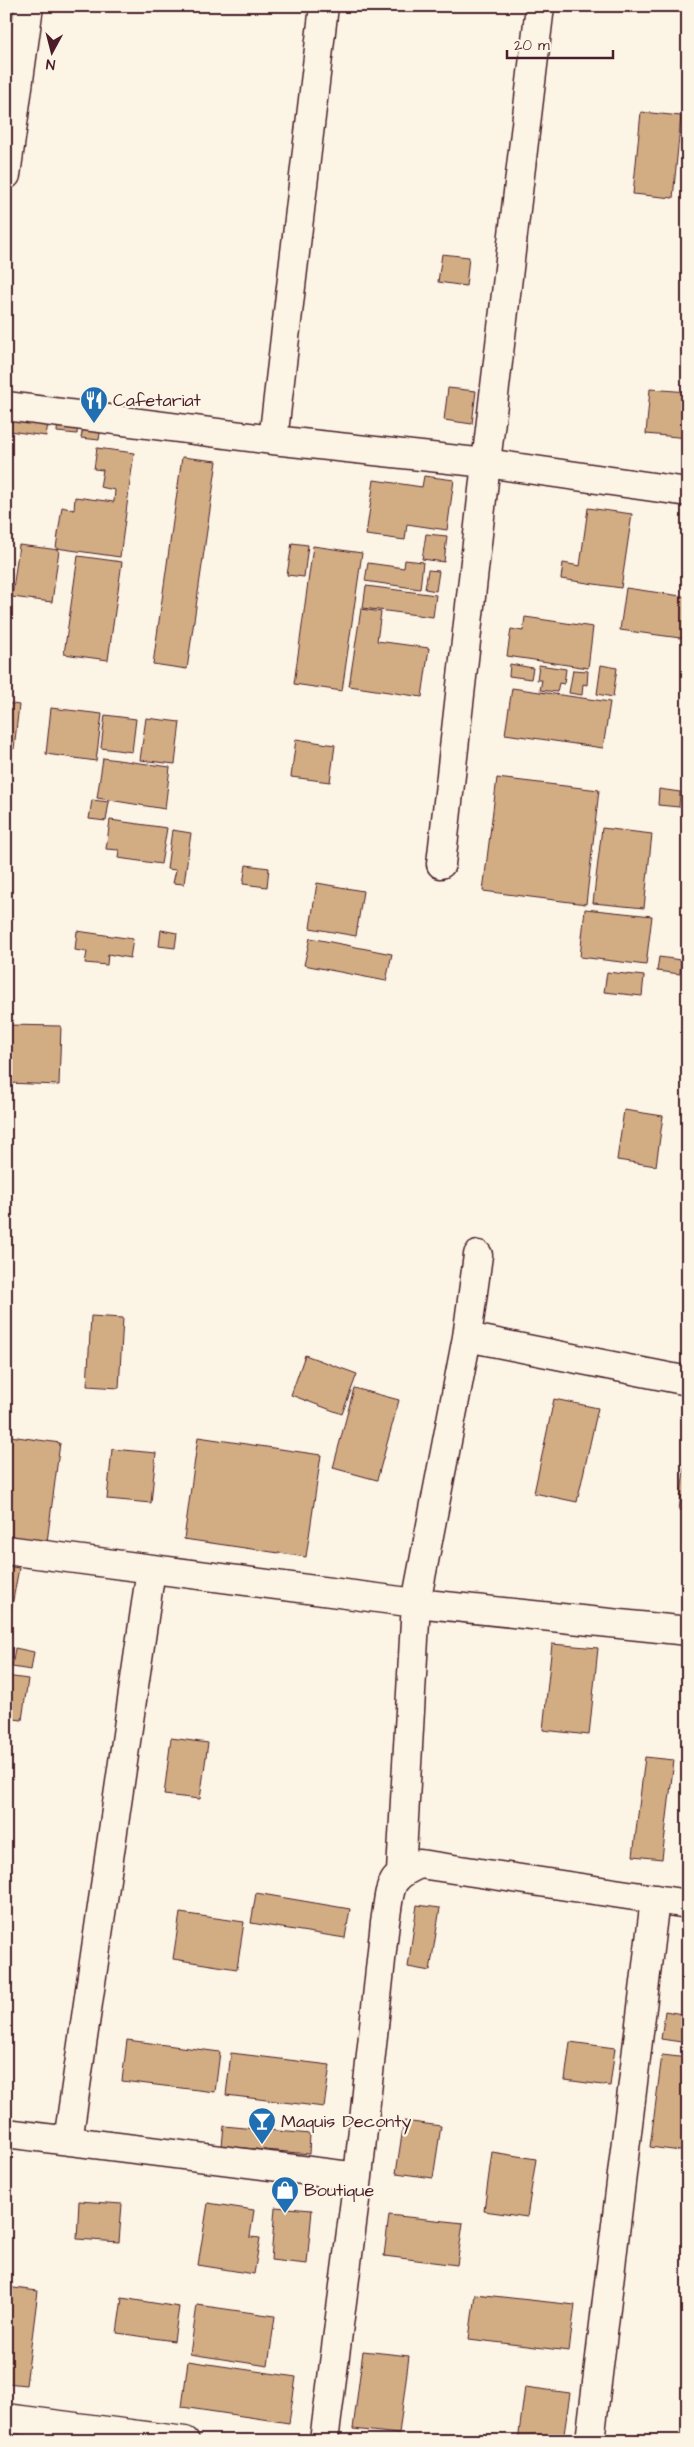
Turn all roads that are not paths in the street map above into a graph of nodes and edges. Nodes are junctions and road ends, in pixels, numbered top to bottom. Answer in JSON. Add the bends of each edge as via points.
{"nodes":[{"id":1,"x":29,"y":6,"type":"edge"},
{"id":2,"x":324,"y":6,"type":"edge"},
{"id":3,"x":540,"y":6,"type":"edge"},
{"id":4,"x":6,"y":175,"type":"edge"},
{"id":5,"x":6,"y":406,"type":"edge"},
{"id":6,"x":273,"y":440,"type":"junction"},
{"id":7,"x":486,"y":463,"type":"junction"},
{"id":8,"x":688,"y":492,"type":"edge"},
{"id":9,"x":441,"y":864,"type":"dead end"},
{"id":10,"x":478,"y":1254,"type":"dead end"},
{"id":11,"x":467,"y":1337,"type":"junction"},
{"id":12,"x":688,"y":1381,"type":"edge"},
{"id":13,"x":6,"y":1550,"type":"edge"},
{"id":14,"x":152,"y":1569,"type":"junction"},
{"id":15,"x":416,"y":1603,"type":"junction"},
{"id":16,"x":688,"y":1631,"type":"edge"},
{"id":17,"x":401,"y":1872,"type":"junction"},
{"id":18,"x":655,"y":1900,"type":"junction"},
{"id":19,"x":688,"y":1904,"type":"edge"},
{"id":20,"x":6,"y":2133,"type":"edge"},
{"id":21,"x":68,"y":2141,"type":"junction"},
{"id":22,"x":358,"y":2177,"type":"junction"},
{"id":23,"x":6,"y":2418,"type":"edge"},
{"id":24,"x":185,"y":2441,"type":"edge"},
{"id":25,"x":324,"y":2441,"type":"edge"},
{"id":26,"x":590,"y":2441,"type":"edge"}],
"edges":[{"from":1,"to":4,"type":"street"},
{"from":2,"to":6,"type":"street"},
{"from":3,"to":7,"type":"street"},
{"from":5,"to":6,"type":"street"},
{"from":6,"to":7,"type":"street"},
{"from":7,"to":8,"type":"street"},
{"from":7,"to":9,"type":"street"},
{"from":10,"to":11,"type":"street"},
{"from":11,"to":12,"type":"street"},
{"from":11,"to":15,"type":"street"},
{"from":13,"to":14,"type":"street"},
{"from":14,"to":15,"type":"street"},
{"from":14,"to":21,"type":"street"},
{"from":15,"to":16,"type":"street"},
{"from":15,"to":17,"type":"street"},
{"from":17,"to":18,"type":"street","via":[[420,1864]]},
{"from":17,"to":22,"type":"street","via":[[392,1884],[385,1922]]},
{"from":18,"to":19,"type":"street"},
{"from":18,"to":26,"type":"street"},
{"from":20,"to":21,"type":"street"},
{"from":21,"to":22,"type":"street"},
{"from":22,"to":25,"type":"street"},
{"from":23,"to":24,"type":"street"}]}
